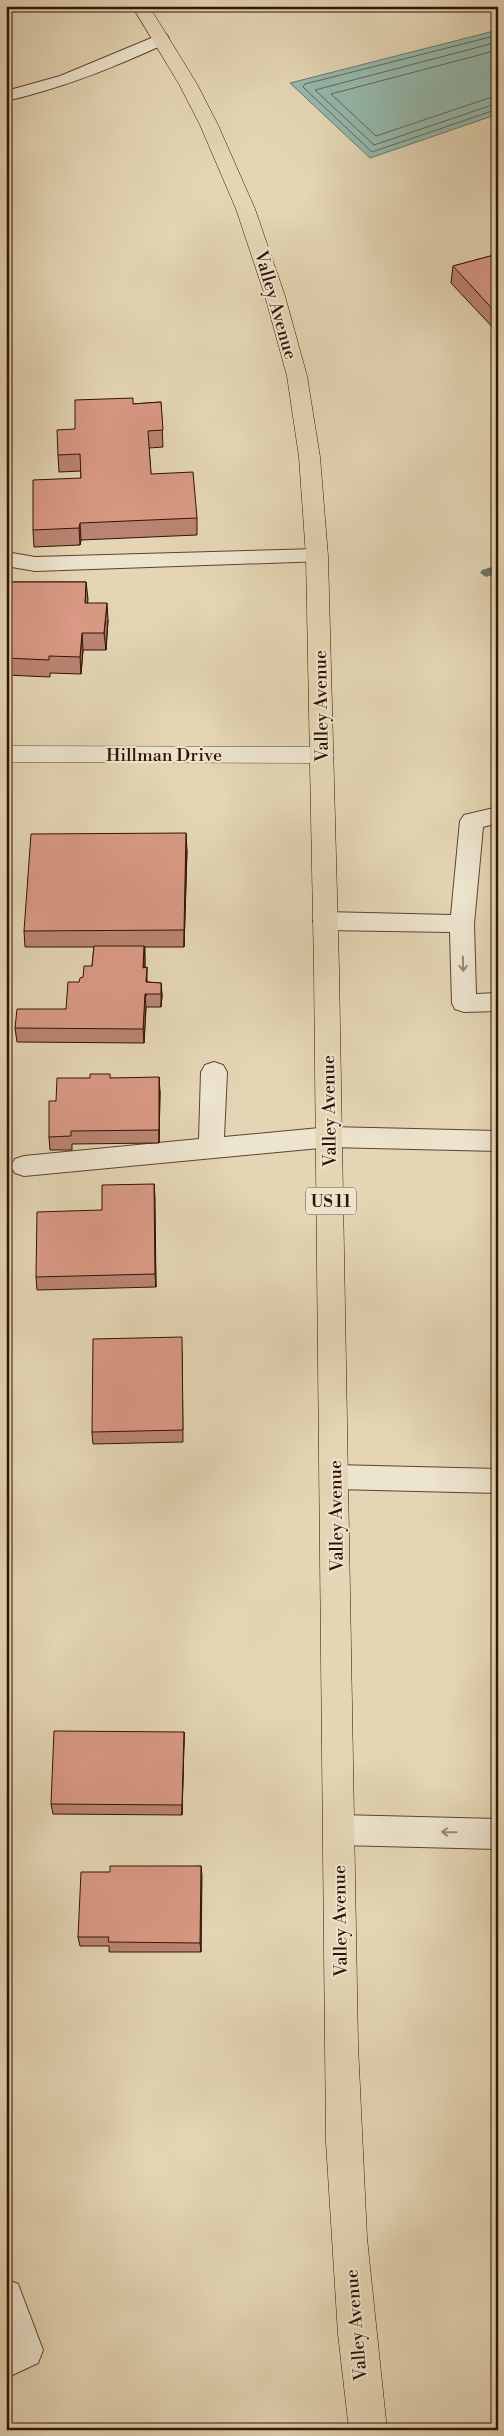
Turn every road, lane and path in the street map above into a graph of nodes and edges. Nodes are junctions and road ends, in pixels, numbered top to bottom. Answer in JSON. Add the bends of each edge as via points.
{"nodes":[{"id":1,"x":140,"y":6,"type":"edge"},
{"id":2,"x":161,"y":38,"type":"junction"},
{"id":3,"x":6,"y":96,"type":"edge"},
{"id":4,"x":318,"y":556,"type":"junction"},
{"id":5,"x":6,"y":559,"type":"edge"},
{"id":6,"x":6,"y":754,"type":"edge"},
{"id":7,"x":322,"y":755,"type":"junction"},
{"id":8,"x":498,"y":815,"type":"edge"},
{"id":9,"x":325,"y":921,"type":"junction"},
{"id":10,"x":462,"y":924,"type":"junction"},
{"id":11,"x":498,"y":1002,"type":"edge"},
{"id":12,"x":214,"y":1072,"type":"dead end"},
{"id":13,"x":330,"y":1137,"type":"junction"},
{"id":14,"x":498,"y":1140,"type":"edge"},
{"id":15,"x":211,"y":1148,"type":"junction"},
{"id":16,"x":24,"y":1166,"type":"dead end"},
{"id":17,"x":335,"y":1477,"type":"junction"},
{"id":18,"x":498,"y":1482,"type":"edge"},
{"id":19,"x":340,"y":1830,"type":"junction"},
{"id":20,"x":498,"y":1834,"type":"edge"},
{"id":21,"x":6,"y":2296,"type":"edge"},
{"id":22,"x":6,"y":2360,"type":"edge"},
{"id":23,"x":368,"y":2430,"type":"edge"}],
"edges":[{"from":1,"to":2,"type":"main road","name":"Valley Avenue","number":"US 11"},
{"from":2,"to":3,"type":"lane","via":[[94,71]]},
{"from":2,"to":4,"type":"main road","name":"Valley Avenue","number":"US 11","via":[[209,124],[267,267],[302,398]]},
{"from":4,"to":5,"type":"lane","via":[[35,564]]},
{"from":4,"to":7,"type":"main road","name":"Valley Avenue","number":"US 11"},
{"from":6,"to":7,"type":"street","name":"Hillman Drive"},
{"from":7,"to":9,"type":"main road","name":"Valley Avenue","number":"US 11"},
{"from":8,"to":10,"type":"lane","via":[[472,821]]},
{"from":9,"to":10,"type":"lane"},
{"from":9,"to":13,"type":"main road","name":"Valley Avenue","number":"US 11"},
{"from":10,"to":11,"type":"lane","one_way":true,"via":[[464,1003]]},
{"from":12,"to":15,"type":"lane"},
{"from":13,"to":14,"type":"lane"},
{"from":13,"to":15,"type":"lane"},
{"from":13,"to":17,"type":"main road","name":"Valley Avenue","number":"US 11"},
{"from":15,"to":16,"type":"lane"},
{"from":17,"to":18,"type":"lane"},
{"from":17,"to":19,"type":"main road","name":"Valley Avenue","number":"US 11"},
{"from":20,"to":19,"type":"lane","one_way":true},
{"from":19,"to":23,"type":"main road","name":"Valley Avenue","number":"US 11","via":[[343,2174],[357,2355]]},
{"from":21,"to":22,"type":"lane","via":[[25,2350]]}]}
